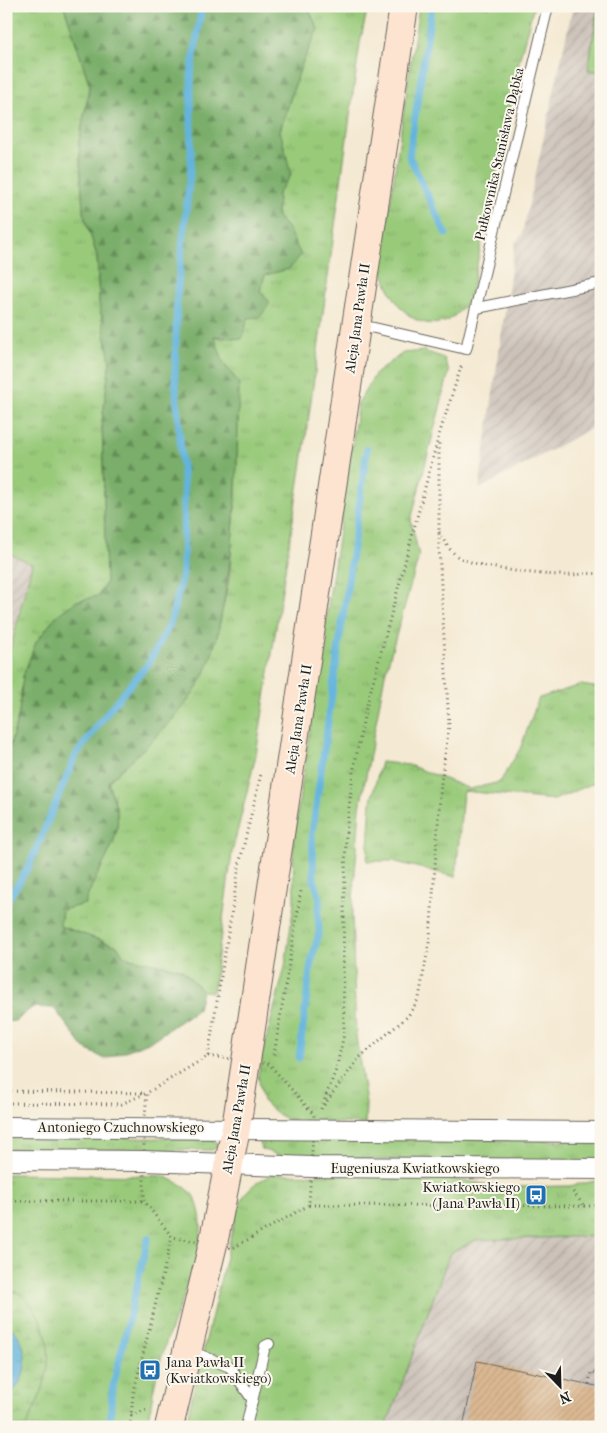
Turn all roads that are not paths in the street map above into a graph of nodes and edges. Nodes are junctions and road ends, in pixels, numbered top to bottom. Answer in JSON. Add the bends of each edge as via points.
{"nodes":[{"id":1,"x":404,"y":6,"type":"edge"},
{"id":2,"x":548,"y":6,"type":"edge"},
{"id":3,"x":601,"y":283,"type":"edge"},
{"id":4,"x":478,"y":308,"type":"junction"},
{"id":5,"x":356,"y":323,"type":"junction"},
{"id":6,"x":6,"y":1127,"type":"edge"},
{"id":7,"x":236,"y":1128,"type":"junction"},
{"id":8,"x":601,"y":1132,"type":"edge"},
{"id":9,"x":6,"y":1160,"type":"edge"},
{"id":10,"x":229,"y":1165,"type":"junction"},
{"id":11,"x":601,"y":1169,"type":"edge"},
{"id":12,"x":269,"y":1344,"type":"dead end"},
{"id":13,"x":188,"y":1350,"type":"junction"},
{"id":14,"x":252,"y":1399,"type":"junction"},
{"id":15,"x":169,"y":1427,"type":"edge"},
{"id":16,"x":246,"y":1427,"type":"edge"}],
"edges":[{"from":1,"to":5,"type":"street","name":"Aleja Jana Pawła II"},
{"from":2,"to":4,"type":"lane","name":"Pułkownika Stanisława Dąbka"},
{"from":3,"to":4,"type":"lane"},
{"from":4,"to":5,"type":"lane","name":"Pułkownika Stanisława Dąbka","via":[[466,349]]},
{"from":5,"to":7,"type":"street","name":"Aleja Jana Pawła II"},
{"from":6,"to":7,"type":"street","name":"Antoniego Czuchnowskiego"},
{"from":7,"to":8,"type":"street"},
{"from":7,"to":10,"type":"street","name":"Aleja Jana Pawła II"},
{"from":9,"to":10,"type":"street"},
{"from":10,"to":11,"type":"street","name":"Eugeniusza Kwiatkowskiego"},
{"from":10,"to":13,"type":"street","name":"Aleja Jana Pawła II"},
{"from":12,"to":14,"type":"lane"},
{"from":13,"to":14,"type":"lane","via":[[230,1366]]},
{"from":13,"to":15,"type":"street","name":"Aleja Jana Pawła II"},
{"from":14,"to":16,"type":"lane"}]}
